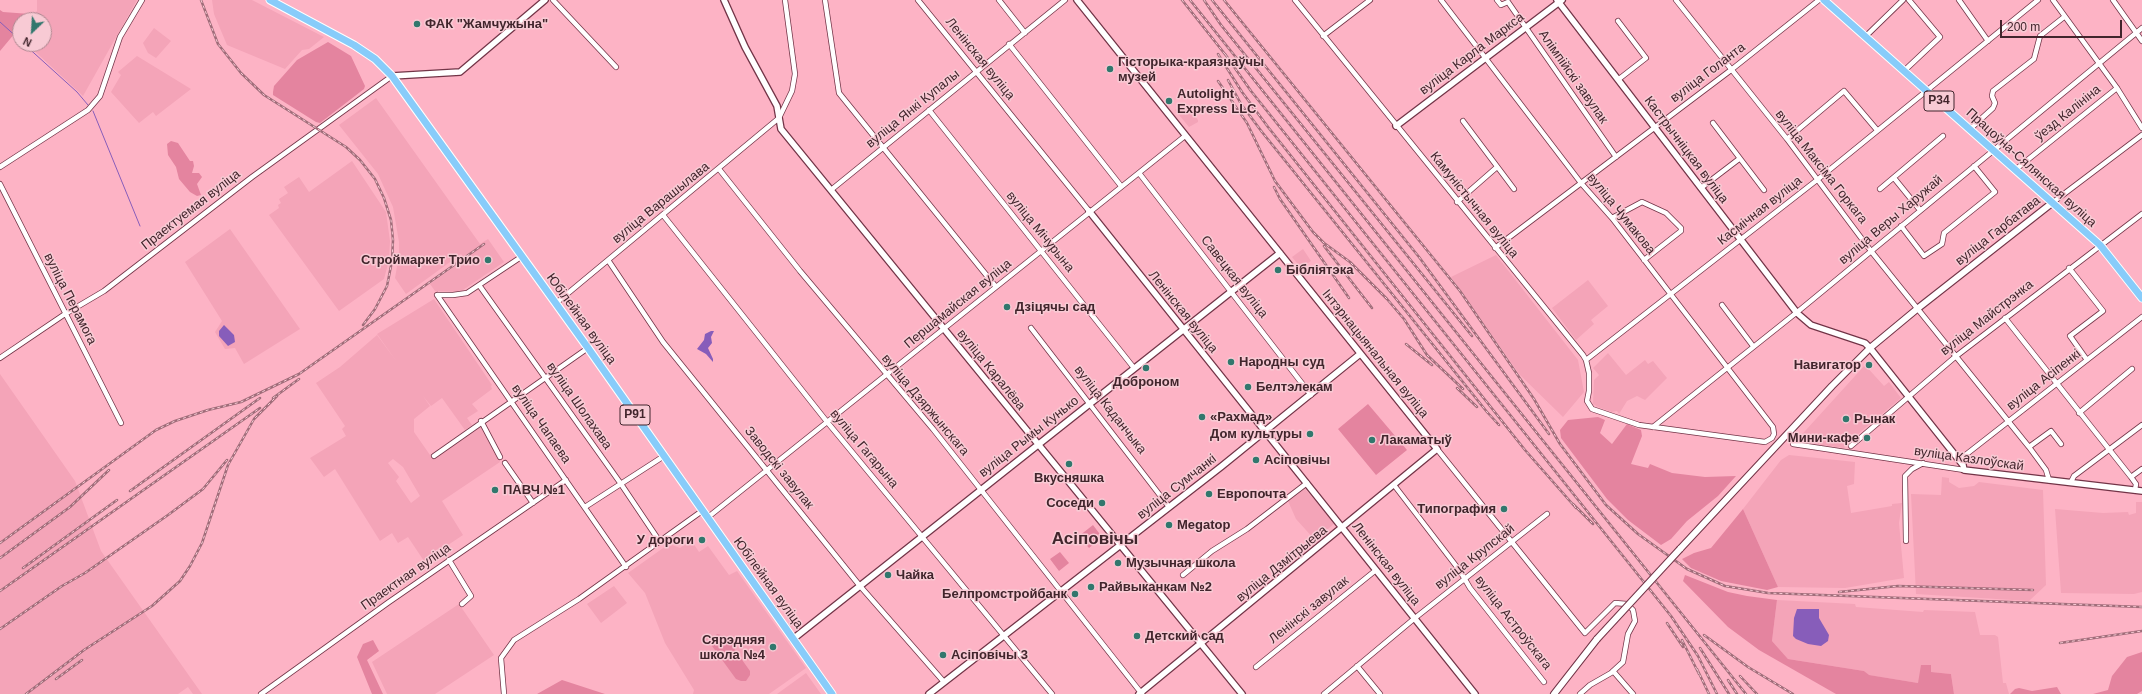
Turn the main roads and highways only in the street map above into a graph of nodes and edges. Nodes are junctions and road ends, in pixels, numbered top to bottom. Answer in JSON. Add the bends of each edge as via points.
{"nodes":[{"id":1,"x":270,"y":0,"type":"edge"},
{"id":2,"x":1824,"y":0,"type":"edge"},
{"id":3,"x":2052,"y":202,"type":"junction"},
{"id":4,"x":2142,"y":298,"type":"edge"},
{"id":5,"x":832,"y":694,"type":"edge"},
{"id":6,"x":1554,"y":694,"type":"edge"}],
"edges":[{"from":1,"to":5,"type":"main road","name":"Юбілейная вуліца","number":"Р91","via":[[354,45],[375,59],[392,76]]},
{"from":2,"to":3,"type":"main road","name":"Працоўна-Сялянская вуліца","number":"Р34"},
{"from":3,"to":4,"type":"main road","name":"Працоўна-Сялянская вуліца","number":"Р34","via":[[2100,245]]},
{"from":3,"to":6,"type":"main road","name":"вуліца Гарбатава","bridge":true,"via":[[1870,348],[1680,549],[1598,639]]}]}
